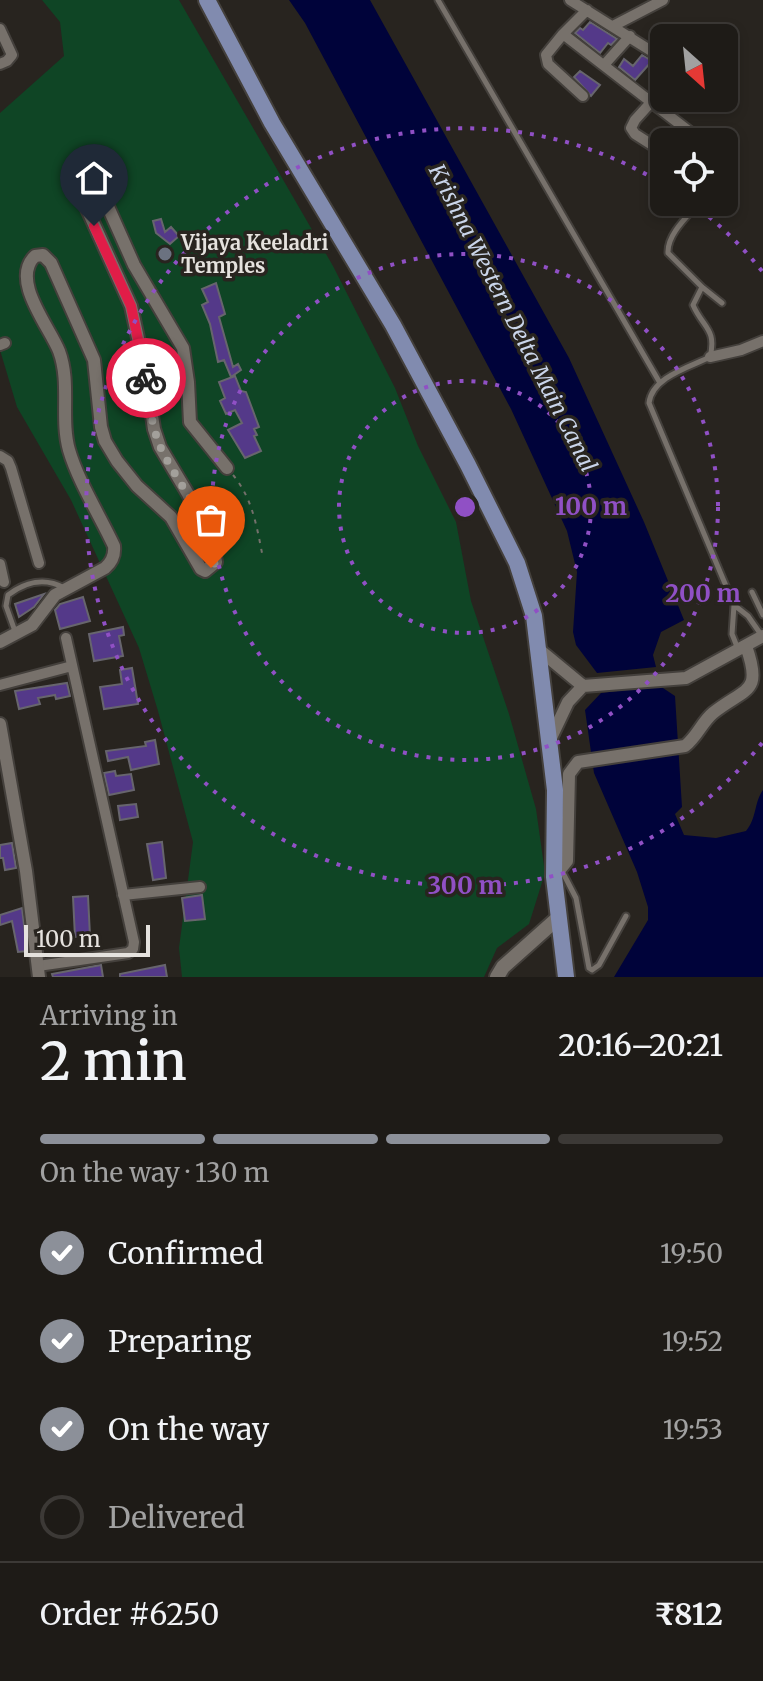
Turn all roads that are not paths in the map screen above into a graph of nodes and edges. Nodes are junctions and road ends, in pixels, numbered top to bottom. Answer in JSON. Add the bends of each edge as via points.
{"nodes":[{"id":1,"x":207,"y":0,"type":"edge"},
{"id":2,"x":438,"y":0,"type":"edge"},
{"id":3,"x":570,"y":0,"type":"edge"},
{"id":4,"x":663,"y":0,"type":"edge"},
{"id":5,"x":587,"y":10,"type":"junction"},
{"id":6,"x":613,"y":26,"type":"junction"},
{"id":7,"x":0,"y":29,"type":"edge"},
{"id":8,"x":563,"y":34,"type":"junction"},
{"id":9,"x":630,"y":36,"type":"junction"},
{"id":10,"x":650,"y":50,"type":"edge"},
{"id":11,"x":0,"y":64,"type":"edge"},
{"id":12,"x":604,"y":65,"type":"junction"},
{"id":13,"x":583,"y":96,"type":"dead end"},
{"id":14,"x":650,"y":100,"type":"edge"},
{"id":15,"x":650,"y":102,"type":"edge"},
{"id":16,"x":665,"y":112,"type":"edge"},
{"id":17,"x":685,"y":128,"type":"edge"},
{"id":18,"x":650,"y":144,"type":"edge"},
{"id":19,"x":689,"y":216,"type":"edge"},
{"id":20,"x":702,"y":287,"type":"junction"},
{"id":21,"x":722,"y":303,"type":"dead end"},
{"id":22,"x":763,"y":341,"type":"edge"},
{"id":23,"x":710,"y":357,"type":"junction"},
{"id":24,"x":660,"y":383,"type":"junction"},
{"id":25,"x":0,"y":456,"type":"edge"},
{"id":26,"x":227,"y":468,"type":"road end"},
{"id":27,"x":39,"y":563,"type":"dead end"},
{"id":28,"x":0,"y":564,"type":"edge"},
{"id":29,"x":4,"y":582,"type":"dead end"},
{"id":30,"x":65,"y":589,"type":"junction"},
{"id":31,"x":752,"y":592,"type":"dead end"},
{"id":32,"x":734,"y":605,"type":"junction"},
{"id":33,"x":3,"y":607,"type":"edge"},
{"id":34,"x":763,"y":615,"type":"edge"},
{"id":35,"x":16,"y":635,"type":"junction"},
{"id":36,"x":763,"y":636,"type":"edge"},
{"id":37,"x":66,"y":638,"type":"dead end"},
{"id":38,"x":0,"y":642,"type":"edge"},
{"id":39,"x":537,"y":648,"type":"junction"},
{"id":40,"x":742,"y":648,"type":"junction"},
{"id":41,"x":72,"y":666,"type":"junction"},
{"id":42,"x":0,"y":685,"type":"edge"},
{"id":43,"x":586,"y":686,"type":"junction"},
{"id":44,"x":0,"y":724,"type":"edge"},
{"id":45,"x":549,"y":742,"type":"junction"},
{"id":46,"x":558,"y":873,"type":"junction"},
{"id":47,"x":200,"y":887,"type":"dead end"},
{"id":48,"x":123,"y":895,"type":"junction"},
{"id":49,"x":626,"y":916,"type":"dead end"},
{"id":50,"x":558,"y":918,"type":"junction"},
{"id":51,"x":38,"y":971,"type":"edge"},
{"id":52,"x":497,"y":977,"type":"edge"},
{"id":53,"x":566,"y":977,"type":"edge"}],
"edges":[{"from":1,"to":39,"type":"main road","via":[[468,465],[517,563],[534,616]]},
{"from":2,"to":24,"type":"lane"},
{"from":3,"to":5,"type":"street"},
{"from":4,"to":6,"type":"street"},
{"from":5,"to":6,"type":"street"},
{"from":5,"to":8,"type":"street"},
{"from":6,"to":9,"type":"street"},
{"from":7,"to":11,"type":"street","via":[[12,55]]},
{"from":8,"to":12,"type":"street"},
{"from":8,"to":13,"type":"street","via":[[547,51],[546,60]]},
{"from":9,"to":10,"type":"street"},
{"from":9,"to":12,"type":"street"},
{"from":12,"to":14,"type":"street"},
{"from":15,"to":18,"type":"street","via":[[631,128]]},
{"from":16,"to":17,"type":"street"},
{"from":19,"to":20,"type":"lane","via":[[667,245],[668,253]]},
{"from":20,"to":21,"type":"lane"},
{"from":20,"to":23,"type":"lane","via":[[693,305],[714,339]]},
{"from":22,"to":23,"type":"street"},
{"from":23,"to":24,"type":"lane"},
{"from":24,"to":32,"type":"lane","via":[[649,397],[652,413]]},
{"from":25,"to":27,"type":"street","via":[[11,468]]},
{"from":26,"to":30,"type":"street","via":[[190,422],[186,365],[177,335],[134,265],[101,191],[92,184],[85,187],[83,200],[131,306],[160,447],[217,555],[211,568],[201,569],[171,517],[117,461],[101,427],[87,343],[51,263],[43,255],[35,256],[27,268],[30,295],[60,355],[70,453],[115,552],[93,577]]},
{"from":28,"to":29,"type":"street"},
{"from":30,"to":33,"type":"lane","via":[[49,581],[33,583],[8,595]]},
{"from":30,"to":35,"type":"street"},
{"from":31,"to":34,"type":"lane"},
{"from":32,"to":36,"type":"lane"},
{"from":32,"to":40,"type":"lane","via":[[732,634]]},
{"from":33,"to":35,"type":"lane"},
{"from":35,"to":38,"type":"street"},
{"from":36,"to":40,"type":"street"},
{"from":37,"to":41,"type":"street"},
{"from":39,"to":43,"type":"street"},
{"from":39,"to":45,"type":"main road"},
{"from":40,"to":43,"type":"street","via":[[692,676]]},
{"from":40,"to":46,"type":"street","via":[[755,677],[751,684],[714,712],[685,746],[578,762],[569,774],[567,861]]},
{"from":41,"to":42,"type":"street"},
{"from":41,"to":48,"type":"street"},
{"from":43,"to":45,"type":"street","via":[[568,702]]},
{"from":44,"to":51,"type":"street"},
{"from":45,"to":46,"type":"main road"},
{"from":46,"to":49,"type":"lane","via":[[576,898],[592,970]]},
{"from":46,"to":50,"type":"main road"},
{"from":47,"to":48,"type":"street"},
{"from":48,"to":51,"type":"street","via":[[133,949]]},
{"from":50,"to":52,"type":"main road"},
{"from":50,"to":53,"type":"main road"}]}
